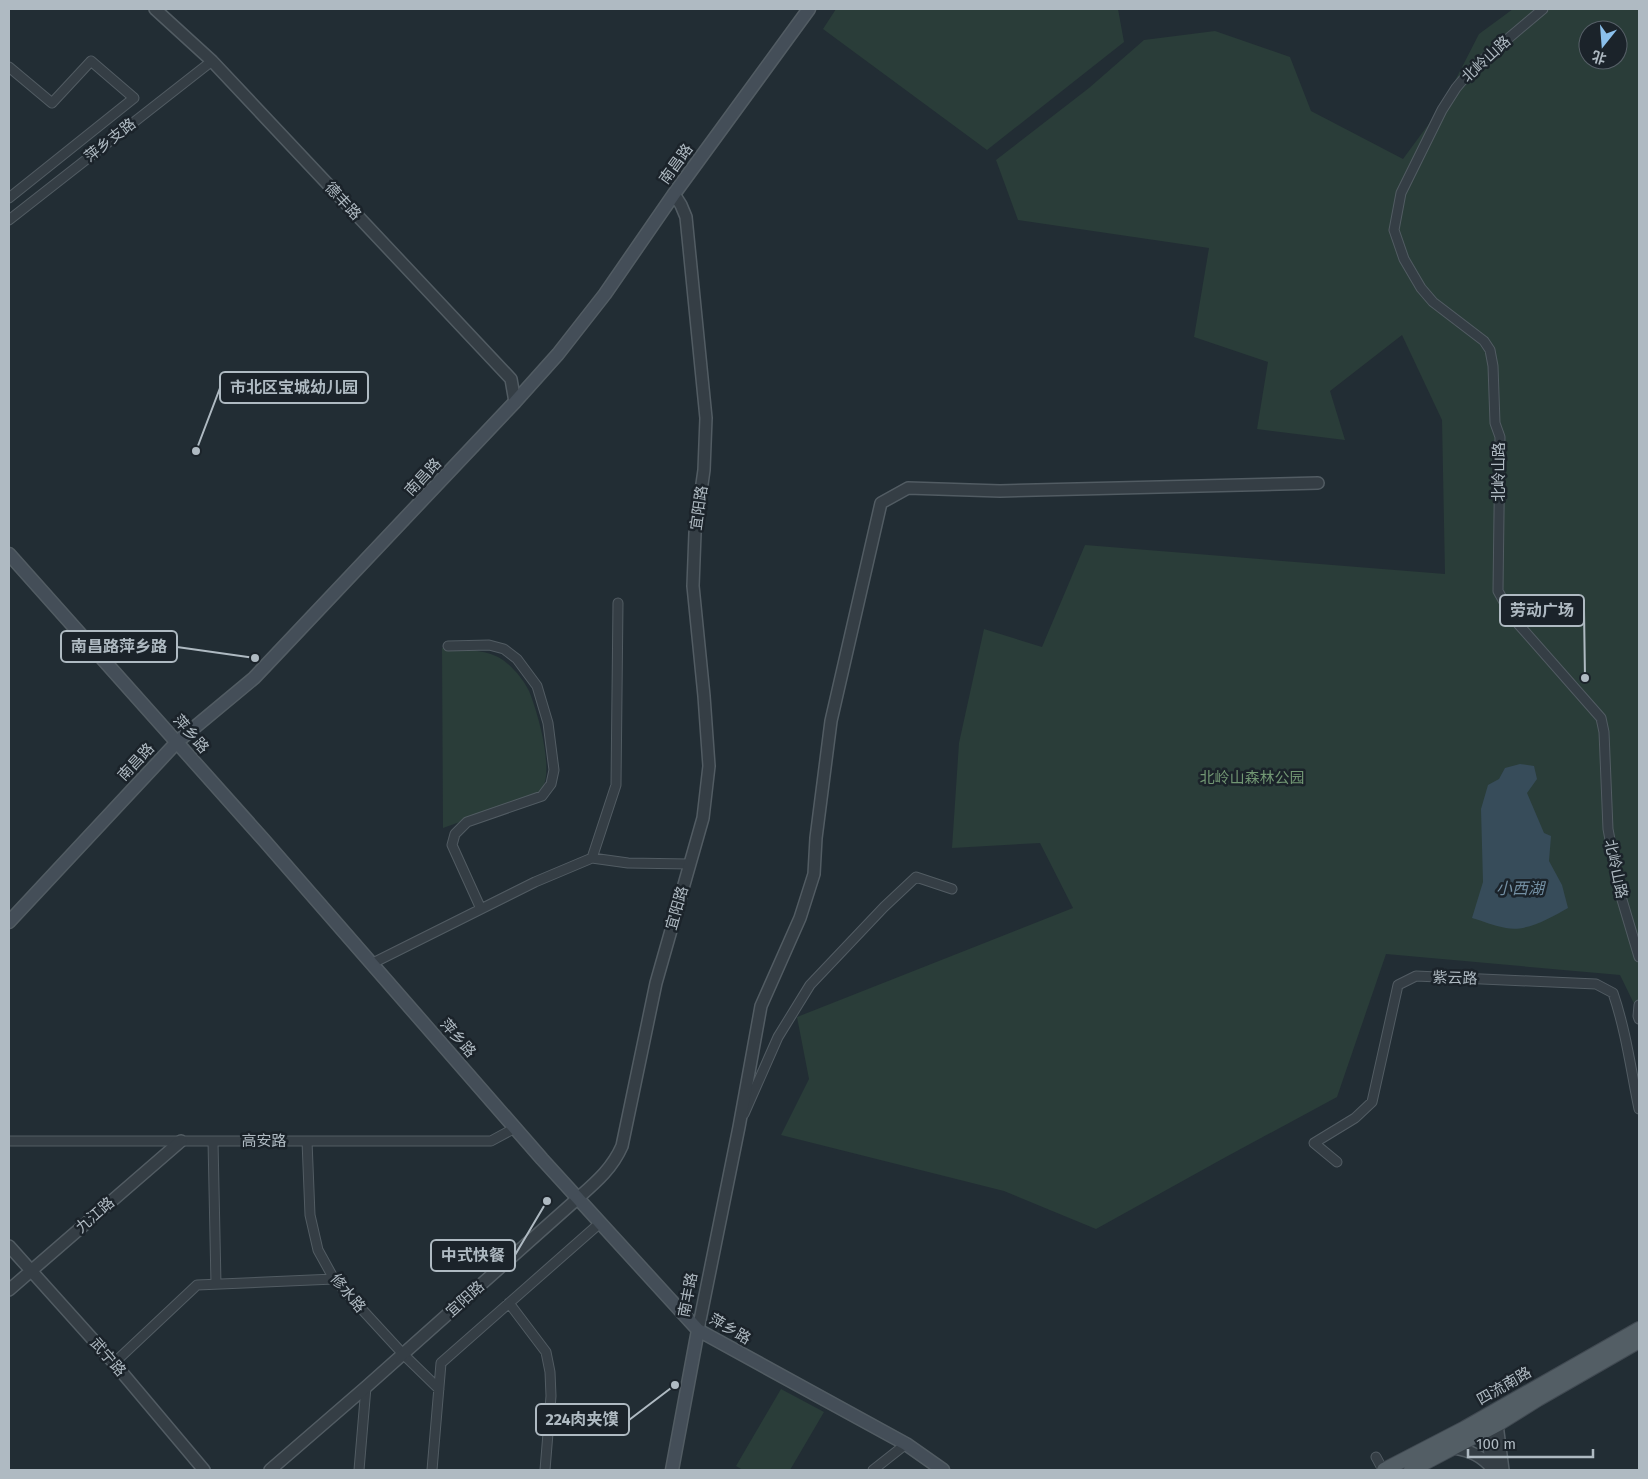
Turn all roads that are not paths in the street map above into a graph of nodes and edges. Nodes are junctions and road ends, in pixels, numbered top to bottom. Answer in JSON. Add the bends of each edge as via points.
{"nodes":[{"id":1,"x":155,"y":9,"type":"edge"},
{"id":2,"x":809,"y":9,"type":"edge"},
{"id":3,"x":1543,"y":9,"type":"edge"},
{"id":4,"x":212,"y":61,"type":"junction"},
{"id":5,"x":9,"y":67,"type":"edge"},
{"id":6,"x":29,"y":183,"type":"junction"},
{"id":7,"x":21,"y":190,"type":"junction"},
{"id":8,"x":41,"y":194,"type":"junction"},
{"id":9,"x":674,"y":194,"type":"junction"},
{"id":10,"x":9,"y":198,"type":"edge"},
{"id":11,"x":33,"y":201,"type":"junction"},
{"id":12,"x":9,"y":220,"type":"edge"},
{"id":13,"x":515,"y":402,"type":"junction"},
{"id":14,"x":1318,"y":483,"type":"dead end"},
{"id":15,"x":9,"y":554,"type":"edge"},
{"id":16,"x":618,"y":603,"type":"dead end"},
{"id":17,"x":448,"y":646,"type":"dead end"},
{"id":18,"x":176,"y":742,"type":"junction"},
{"id":19,"x":592,"y":858,"type":"junction"},
{"id":20,"x":689,"y":864,"type":"junction"},
{"id":21,"x":952,"y":889,"type":"dead end"},
{"id":22,"x":481,"y":909,"type":"junction"},
{"id":23,"x":9,"y":922,"type":"edge"},
{"id":24,"x":1639,"y":957,"type":"edge"},
{"id":25,"x":370,"y":964,"type":"junction"},
{"id":26,"x":1639,"y":1005,"type":"edge"},
{"id":27,"x":1639,"y":1017,"type":"edge"},
{"id":28,"x":1639,"y":1109,"type":"edge"},
{"id":29,"x":739,"y":1127,"type":"junction"},
{"id":30,"x":515,"y":1128,"type":"junction"},
{"id":31,"x":9,"y":1141,"type":"edge"},
{"id":32,"x":181,"y":1141,"type":"junction"},
{"id":33,"x":213,"y":1141,"type":"junction"},
{"id":34,"x":307,"y":1141,"type":"junction"},
{"id":35,"x":1337,"y":1162,"type":"dead end"},
{"id":36,"x":577,"y":1199,"type":"junction"},
{"id":37,"x":600,"y":1223,"type":"junction"},
{"id":38,"x":9,"y":1246,"type":"edge"},
{"id":39,"x":31,"y":1270,"type":"junction"},
{"id":40,"x":334,"y":1279,"type":"junction"},
{"id":41,"x":216,"y":1284,"type":"junction"},
{"id":42,"x":9,"y":1290,"type":"edge"},
{"id":43,"x":509,"y":1303,"type":"junction"},
{"id":44,"x":1639,"y":1329,"type":"edge"},
{"id":45,"x":698,"y":1330,"type":"junction"},
{"id":46,"x":1639,"y":1341,"type":"edge"},
{"id":47,"x":403,"y":1354,"type":"junction"},
{"id":48,"x":114,"y":1363,"type":"junction"},
{"id":49,"x":366,"y":1387,"type":"junction"},
{"id":50,"x":439,"y":1389,"type":"junction"},
{"id":51,"x":1491,"y":1420,"type":"junction"},
{"id":52,"x":906,"y":1444,"type":"junction"},
{"id":53,"x":1455,"y":1448,"type":"junction"},
{"id":54,"x":1376,"y":1457,"type":"dead end"},
{"id":55,"x":204,"y":1470,"type":"edge"},
{"id":56,"x":270,"y":1470,"type":"edge"},
{"id":57,"x":359,"y":1470,"type":"edge"},
{"id":58,"x":432,"y":1470,"type":"edge"},
{"id":59,"x":545,"y":1470,"type":"edge"},
{"id":60,"x":672,"y":1470,"type":"edge"},
{"id":61,"x":873,"y":1470,"type":"edge"},
{"id":62,"x":944,"y":1470,"type":"edge"},
{"id":63,"x":1384,"y":1470,"type":"edge"},
{"id":64,"x":1411,"y":1470,"type":"edge"},
{"id":65,"x":1496,"y":1470,"type":"edge"}],
"edges":[{"from":1,"to":4,"type":"street","name":"德丰路"},
{"from":2,"to":9,"type":"main road","name":"南昌路"},
{"from":3,"to":24,"type":"street","name":"北岭山路","via":[[1471,70],[1456,88],[1401,193],[1394,230],[1404,259],[1421,288],[1433,302],[1484,341],[1490,350],[1495,423],[1500,437],[1498,591],[1513,618],[1601,718],[1608,829],[1620,892]]},
{"from":4,"to":8,"type":"street","name":"萍乡支路"},
{"from":4,"to":13,"type":"street","name":"德丰路","via":[[511,379]]},
{"from":5,"to":6,"type":"street","via":[[52,104],[91,61],[134,98]]},
{"from":6,"to":7,"type":"street"},
{"from":6,"to":8,"type":"street"},
{"from":7,"to":10,"type":"street"},
{"from":7,"to":11,"type":"street"},
{"from":8,"to":11,"type":"street","name":"萍乡支路"},
{"from":9,"to":13,"type":"main road","name":"南昌路","via":[[605,294]]},
{"from":9,"to":20,"type":"street","name":"宜阳路","via":[[686,217],[706,418],[693,586],[709,766],[703,818]]},
{"from":11,"to":12,"type":"street","name":"萍乡支路"},
{"from":13,"to":18,"type":"main road","name":"南昌路","via":[[254,678]]},
{"from":14,"to":29,"type":"street","name":"南丰路","via":[[1000,490],[908,488],[881,503],[831,721],[814,874],[800,918],[761,1006]]},
{"from":15,"to":18,"type":"main road","name":"萍乡路"},
{"from":16,"to":19,"type":"street","via":[[616,785]]},
{"from":17,"to":22,"type":"street","via":[[504,649],[517,659],[537,686],[548,722],[554,770],[551,784],[542,796],[466,822],[455,834],[452,845]]},
{"from":18,"to":23,"type":"main road","name":"南昌路"},
{"from":18,"to":25,"type":"main road","name":"萍乡路"},
{"from":19,"to":20,"type":"street","via":[[628,863]]},
{"from":19,"to":22,"type":"street"},
{"from":20,"to":36,"type":"street","name":"宜阳路","via":[[656,983],[622,1146],[608,1170]]},
{"from":21,"to":29,"type":"street","via":[[916,877],[810,985],[778,1037]]},
{"from":22,"to":25,"type":"street"},
{"from":25,"to":30,"type":"main road","name":"萍乡路"},
{"from":26,"to":27,"type":"street"},
{"from":28,"to":35,"type":"street","name":"紫云路","via":[[1634,1073],[1613,993],[1596,984],[1416,976],[1398,985],[1372,1102],[1355,1118],[1314,1143]]},
{"from":29,"to":45,"type":"street","name":"南丰路"},
{"from":30,"to":34,"type":"street","name":"高安路","via":[[491,1141]]},
{"from":30,"to":36,"type":"main road","name":"萍乡路"},
{"from":31,"to":32,"type":"street","name":"高安路"},
{"from":32,"to":33,"type":"street","name":"高安路"},
{"from":32,"to":39,"type":"street","name":"九江路"},
{"from":33,"to":34,"type":"street","name":"高安路"},
{"from":33,"to":41,"type":"street"},
{"from":34,"to":40,"type":"street","name":"修水路","via":[[310,1215],[318,1250]]},
{"from":36,"to":37,"type":"main road","name":"萍乡路"},
{"from":36,"to":47,"type":"street","name":"宜阳路"},
{"from":37,"to":43,"type":"street"},
{"from":37,"to":45,"type":"main road","name":"萍乡路"},
{"from":38,"to":39,"type":"street","name":"武宁路"},
{"from":39,"to":42,"type":"street","name":"九江路"},
{"from":39,"to":48,"type":"street","name":"武宁路"},
{"from":40,"to":41,"type":"street"},
{"from":40,"to":47,"type":"street","name":"修水路"},
{"from":41,"to":48,"type":"street","via":[[197,1285]]},
{"from":43,"to":50,"type":"street","via":[[441,1363]]},
{"from":43,"to":59,"type":"street","via":[[546,1352],[551,1396]]},
{"from":44,"to":51,"type":"main road","name":"四流南路"},
{"from":45,"to":52,"type":"main road","name":"萍乡路"},
{"from":45,"to":60,"type":"main road","name":"南丰路"},
{"from":46,"to":51,"type":"main road","name":"四流南路","via":[[1538,1399]]},
{"from":47,"to":49,"type":"street","name":"宜阳路"},
{"from":47,"to":50,"type":"street","name":"修水路"},
{"from":48,"to":55,"type":"street","name":"武宁路"},
{"from":49,"to":56,"type":"street","name":"宜阳路"},
{"from":49,"to":57,"type":"street"},
{"from":50,"to":58,"type":"street"},
{"from":51,"to":53,"type":"main road","name":"四流南路"},
{"from":51,"to":63,"type":"main road","name":"四流南路"},
{"from":51,"to":65,"type":"street"},
{"from":52,"to":61,"type":"street"},
{"from":52,"to":62,"type":"main road","name":"萍乡路"},
{"from":53,"to":64,"type":"main road","name":"四流南路"},
{"from":53,"to":65,"type":"street","via":[[1478,1455]]},
{"from":54,"to":63,"type":"street"}]}
